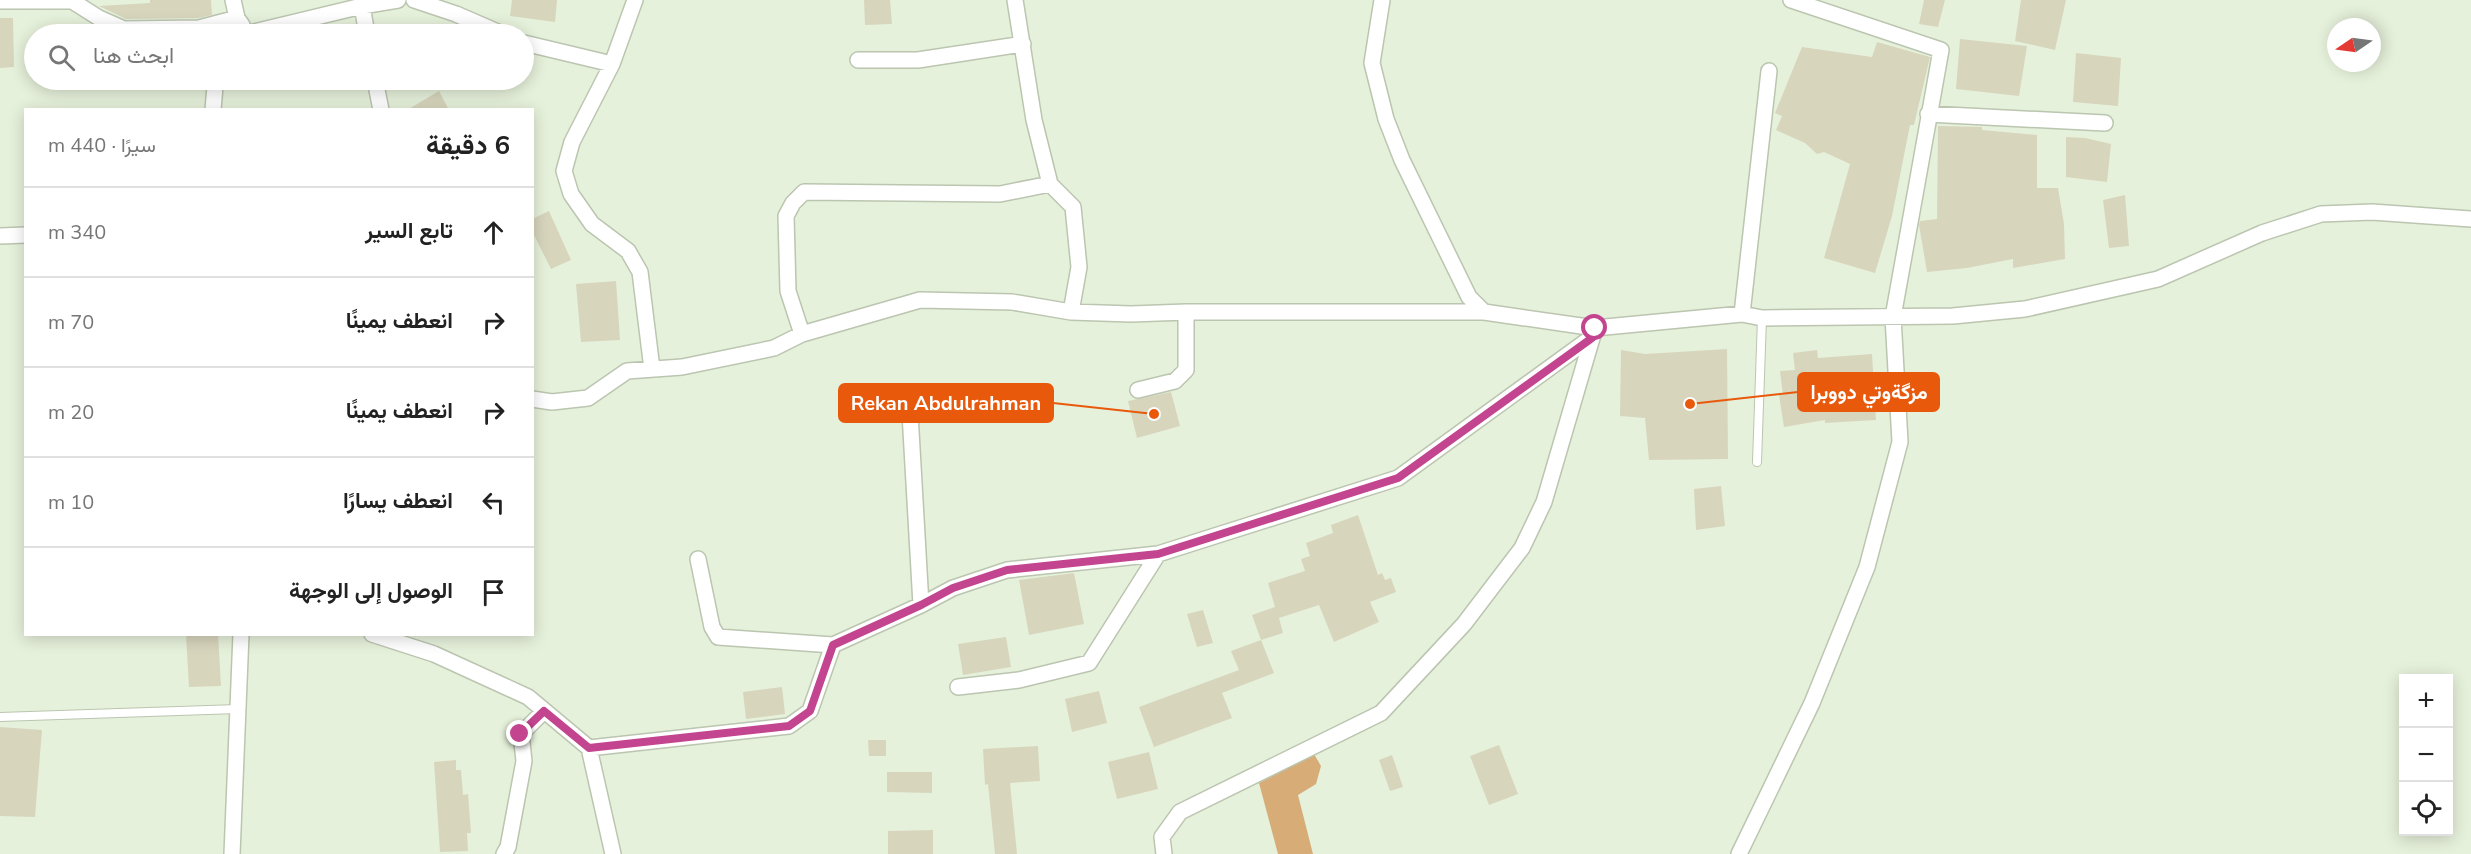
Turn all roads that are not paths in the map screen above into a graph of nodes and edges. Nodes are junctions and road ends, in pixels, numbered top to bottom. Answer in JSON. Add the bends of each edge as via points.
{"nodes":[{"id":1,"x":233,"y":0,"type":"edge"},
{"id":2,"x":398,"y":0,"type":"edge"},
{"id":3,"x":635,"y":0,"type":"edge"},
{"id":4,"x":1015,"y":0,"type":"edge"},
{"id":5,"x":1382,"y":0,"type":"edge"},
{"id":6,"x":1793,"y":0,"type":"edge"},
{"id":7,"x":0,"y":1,"type":"edge"},
{"id":8,"x":417,"y":1,"type":"edge"},
{"id":9,"x":362,"y":6,"type":"junction"},
{"id":10,"x":237,"y":18,"type":"junction"},
{"id":11,"x":113,"y":24,"type":"edge"},
{"id":12,"x":214,"y":24,"type":"edge"},
{"id":13,"x":241,"y":24,"type":"edge"},
{"id":14,"x":288,"y":24,"type":"edge"},
{"id":15,"x":365,"y":24,"type":"edge"},
{"id":16,"x":479,"y":24,"type":"edge"},
{"id":17,"x":1023,"y":44,"type":"junction"},
{"id":18,"x":534,"y":45,"type":"edge"},
{"id":19,"x":858,"y":60,"type":"dead end"},
{"id":20,"x":612,"y":64,"type":"junction"},
{"id":21,"x":1768,"y":71,"type":"dead end"},
{"id":22,"x":215,"y":90,"type":"edge"},
{"id":23,"x":377,"y":90,"type":"edge"},
{"id":24,"x":213,"y":108,"type":"edge"},
{"id":25,"x":381,"y":108,"type":"edge"},
{"id":26,"x":1928,"y":114,"type":"junction"},
{"id":27,"x":2105,"y":123,"type":"dead end"},
{"id":28,"x":1050,"y":184,"type":"junction"},
{"id":29,"x":2471,"y":219,"type":"edge"},
{"id":30,"x":24,"y":235,"type":"edge"},
{"id":31,"x":0,"y":236,"type":"edge"},
{"id":32,"x":1071,"y":312,"type":"junction"},
{"id":33,"x":1186,"y":312,"type":"junction"},
{"id":34,"x":1484,"y":312,"type":"junction"},
{"id":35,"x":1742,"y":315,"type":"junction"},
{"id":36,"x":1893,"y":317,"type":"junction"},
{"id":37,"x":1762,"y":318,"type":"junction"},
{"id":38,"x":1594,"y":333,"type":"junction"},
{"id":39,"x":802,"y":334,"type":"junction"},
{"id":40,"x":652,"y":369,"type":"junction"},
{"id":41,"x":1138,"y":390,"type":"dead end"},
{"id":42,"x":909,"y":396,"type":"dead end"},
{"id":43,"x":534,"y":399,"type":"edge"},
{"id":44,"x":1757,"y":462,"type":"dead end"},
{"id":45,"x":1158,"y":554,"type":"junction"},
{"id":46,"x":698,"y":560,"type":"dead end"},
{"id":47,"x":921,"y":605,"type":"junction"},
{"id":48,"x":241,"y":636,"type":"edge"},
{"id":49,"x":378,"y":636,"type":"edge"},
{"id":50,"x":833,"y":645,"type":"junction"},
{"id":51,"x":958,"y":687,"type":"dead end"},
{"id":52,"x":238,"y":709,"type":"junction"},
{"id":53,"x":544,"y":711,"type":"junction"},
{"id":54,"x":0,"y":717,"type":"edge"},
{"id":55,"x":589,"y":748,"type":"junction"},
{"id":56,"x":232,"y":854,"type":"edge"},
{"id":57,"x":504,"y":854,"type":"edge"},
{"id":58,"x":613,"y":854,"type":"edge"},
{"id":59,"x":1164,"y":854,"type":"edge"},
{"id":60,"x":1739,"y":854,"type":"edge"}],
"edges":[{"from":1,"to":10,"type":"street"},
{"from":2,"to":9,"type":"street"},
{"from":3,"to":20,"type":"street"},
{"from":4,"to":17,"type":"street"},
{"from":5,"to":34,"type":"street","via":[[1372,63],[1386,120],[1469,297]]},
{"from":6,"to":26,"type":"street","via":[[1941,50]]},
{"from":7,"to":11,"type":"street","via":[[72,1]]},
{"from":8,"to":16,"type":"street"},
{"from":9,"to":14,"type":"street"},
{"from":9,"to":15,"type":"street"},
{"from":10,"to":12,"type":"street"},
{"from":10,"to":13,"type":"street"},
{"from":17,"to":19,"type":"street","via":[[918,60]]},
{"from":17,"to":28,"type":"street","via":[[1034,120]]},
{"from":18,"to":20,"type":"street"},
{"from":20,"to":40,"type":"street","via":[[572,141],[564,171],[571,194],[592,224],[628,251],[640,272]]},
{"from":21,"to":35,"type":"street"},
{"from":22,"to":24,"type":"street"},
{"from":23,"to":25,"type":"street"},
{"from":26,"to":27,"type":"street"},
{"from":26,"to":36,"type":"street"},
{"from":28,"to":32,"type":"street","via":[[1073,207],[1079,267]]},
{"from":28,"to":39,"type":"street","via":[[1000,194],[804,192],[786,216],[788,291]]},
{"from":29,"to":36,"type":"street","via":[[2372,212],[2321,214],[2262,232],[2158,279],[2025,309]]},
{"from":30,"to":31,"type":"street"},
{"from":32,"to":33,"type":"street"},
{"from":32,"to":39,"type":"street","via":[[1012,302],[920,300]]},
{"from":33,"to":34,"type":"street"},
{"from":33,"to":41,"type":"street","via":[[1186,370],[1175,381]]},
{"from":34,"to":38,"type":"street"},
{"from":35,"to":37,"type":"street"},
{"from":35,"to":38,"type":"street"},
{"from":36,"to":37,"type":"street"},
{"from":36,"to":60,"type":"street","via":[[1900,442],[1867,567],[1812,703]]},
{"from":37,"to":44,"type":"lane"},
{"from":38,"to":45,"type":"street","via":[[1398,478]]},
{"from":38,"to":59,"type":"street","via":[[1544,502],[1522,548],[1464,624],[1381,713],[1180,812],[1162,837]]},
{"from":39,"to":40,"type":"street","via":[[774,348],[682,367]]},
{"from":40,"to":43,"type":"street","via":[[627,371],[588,398],[552,402]]},
{"from":42,"to":47,"type":"street"},
{"from":45,"to":47,"type":"street","via":[[1007,570],[953,588]]},
{"from":45,"to":51,"type":"street","via":[[1089,663],[1019,680]]},
{"from":46,"to":50,"type":"street","via":[[712,627],[718,637]]},
{"from":47,"to":50,"type":"street"},
{"from":48,"to":52,"type":"street"},
{"from":49,"to":53,"type":"street","via":[[434,654],[528,697]]},
{"from":50,"to":55,"type":"street","via":[[810,711],[789,726]]},
{"from":52,"to":54,"type":"lane"},
{"from":52,"to":56,"type":"street"},
{"from":53,"to":55,"type":"street"},
{"from":53,"to":57,"type":"street","via":[[520,734],[524,760]]},
{"from":55,"to":58,"type":"street"}]}
